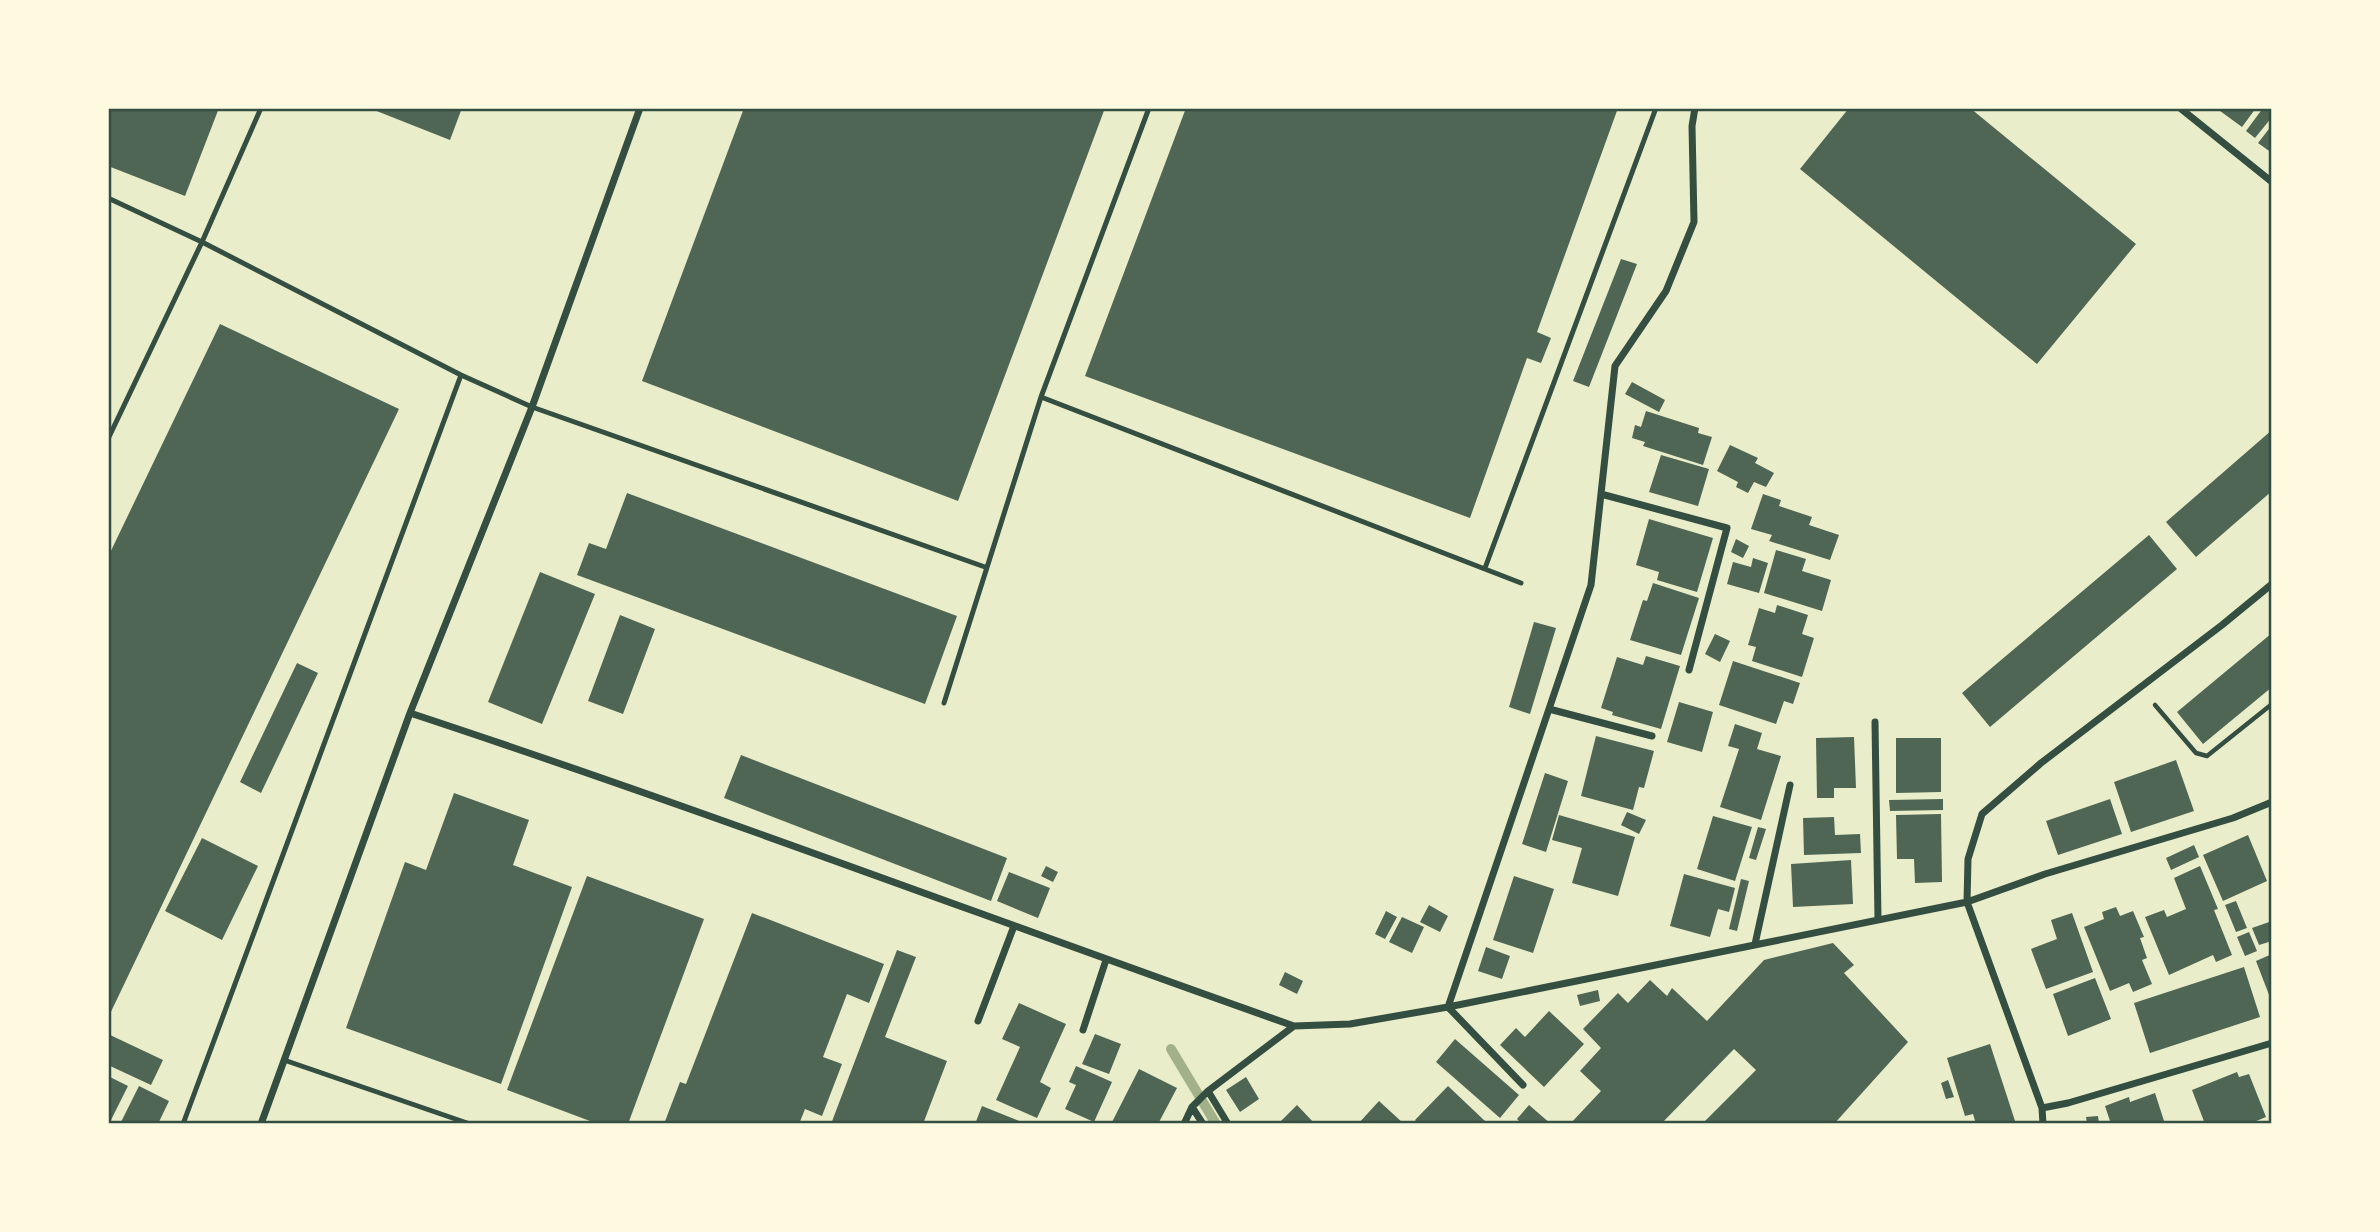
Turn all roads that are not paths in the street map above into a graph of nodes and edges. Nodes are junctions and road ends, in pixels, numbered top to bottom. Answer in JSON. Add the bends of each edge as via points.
{"nodes":[{"id":1,"x":261,"y":108,"type":"edge"},
{"id":2,"x":640,"y":108,"type":"edge"},
{"id":3,"x":1149,"y":108,"type":"edge"},
{"id":4,"x":1656,"y":108,"type":"edge"},
{"id":5,"x":1695,"y":108,"type":"edge"},
{"id":6,"x":2180,"y":108,"type":"edge"},
{"id":7,"x":2272,"y":182,"type":"edge"},
{"id":8,"x":108,"y":198,"type":"edge"},
{"id":9,"x":202,"y":242,"type":"junction"},
{"id":10,"x":461,"y":375,"type":"junction"},
{"id":11,"x":1041,"y":397,"type":"junction"},
{"id":12,"x":532,"y":407,"type":"junction"},
{"id":13,"x":108,"y":439,"type":"edge"},
{"id":14,"x":1601,"y":494,"type":"junction"},
{"id":15,"x":985,"y":567,"type":"junction"},
{"id":16,"x":1485,"y":568,"type":"junction"},
{"id":17,"x":1521,"y":583,"type":"dead end"},
{"id":18,"x":2272,"y":584,"type":"edge"},
{"id":19,"x":1689,"y":670,"type":"dead end"},
{"id":20,"x":944,"y":703,"type":"dead end"},
{"id":21,"x":1549,"y":709,"type":"junction"},
{"id":22,"x":410,"y":713,"type":"junction"},
{"id":23,"x":1875,"y":722,"type":"dead end"},
{"id":24,"x":1653,"y":736,"type":"dead end"},
{"id":25,"x":1790,"y":785,"type":"dead end"},
{"id":26,"x":2272,"y":802,"type":"edge"},
{"id":27,"x":1968,"y":902,"type":"junction"},
{"id":28,"x":1878,"y":920,"type":"junction"},
{"id":29,"x":1014,"y":926,"type":"junction"},
{"id":30,"x":1755,"y":944,"type":"junction"},
{"id":31,"x":1106,"y":960,"type":"junction"},
{"id":32,"x":1448,"y":1007,"type":"junction"},
{"id":33,"x":978,"y":1021,"type":"dead end"},
{"id":34,"x":1294,"y":1026,"type":"junction"},
{"id":35,"x":1083,"y":1030,"type":"dead end"},
{"id":36,"x":2272,"y":1044,"type":"edge"},
{"id":37,"x":284,"y":1060,"type":"junction"},
{"id":38,"x":1523,"y":1085,"type":"dead end"},
{"id":39,"x":1208,"y":1091,"type":"junction"},
{"id":40,"x":1192,"y":1107,"type":"junction"},
{"id":41,"x":2042,"y":1108,"type":"junction"},
{"id":42,"x":183,"y":1124,"type":"edge"},
{"id":43,"x":261,"y":1124,"type":"edge"},
{"id":44,"x":470,"y":1124,"type":"edge"},
{"id":45,"x":1184,"y":1124,"type":"edge"},
{"id":46,"x":1203,"y":1124,"type":"edge"},
{"id":47,"x":1228,"y":1124,"type":"edge"},
{"id":48,"x":2043,"y":1124,"type":"edge"}],
"edges":[{"from":1,"to":9,"type":"lane"},
{"from":2,"to":12,"type":"street"},
{"from":3,"to":11,"type":"lane"},
{"from":4,"to":16,"type":"lane"},
{"from":5,"to":14,"type":"street","via":[[1694,222],[1666,291],[1615,366]]},
{"from":6,"to":7,"type":"street"},
{"from":8,"to":9,"type":"lane"},
{"from":9,"to":10,"type":"lane"},
{"from":9,"to":13,"type":"lane"},
{"from":10,"to":12,"type":"lane"},
{"from":10,"to":42,"type":"lane"},
{"from":11,"to":15,"type":"lane"},
{"from":11,"to":16,"type":"lane"},
{"from":12,"to":15,"type":"lane"},
{"from":12,"to":22,"type":"street"},
{"from":14,"to":19,"type":"street","via":[[1727,528]]},
{"from":14,"to":21,"type":"street","via":[[1591,585]]},
{"from":15,"to":20,"type":"lane"},
{"from":16,"to":17,"type":"lane"},
{"from":18,"to":27,"type":"street","via":[[1982,814],[1968,859]]},
{"from":21,"to":24,"type":"street"},
{"from":21,"to":32,"type":"street"},
{"from":22,"to":29,"type":"street","via":[[628,786]]},
{"from":22,"to":37,"type":"street"},
{"from":23,"to":28,"type":"street"},
{"from":25,"to":30,"type":"street"},
{"from":26,"to":27,"type":"street"},
{"from":27,"to":28,"type":"street"},
{"from":27,"to":41,"type":"street"},
{"from":28,"to":30,"type":"street"},
{"from":29,"to":31,"type":"street"},
{"from":29,"to":33,"type":"street"},
{"from":30,"to":32,"type":"street"},
{"from":31,"to":34,"type":"street"},
{"from":31,"to":35,"type":"street"},
{"from":32,"to":34,"type":"street","via":[[1350,1024]]},
{"from":32,"to":38,"type":"street"},
{"from":34,"to":39,"type":"street"},
{"from":36,"to":41,"type":"street"},
{"from":37,"to":43,"type":"street"},
{"from":37,"to":44,"type":"lane"},
{"from":39,"to":40,"type":"street"},
{"from":39,"to":47,"type":"street"},
{"from":40,"to":45,"type":"street"},
{"from":40,"to":46,"type":"street"},
{"from":41,"to":48,"type":"street"}]}
